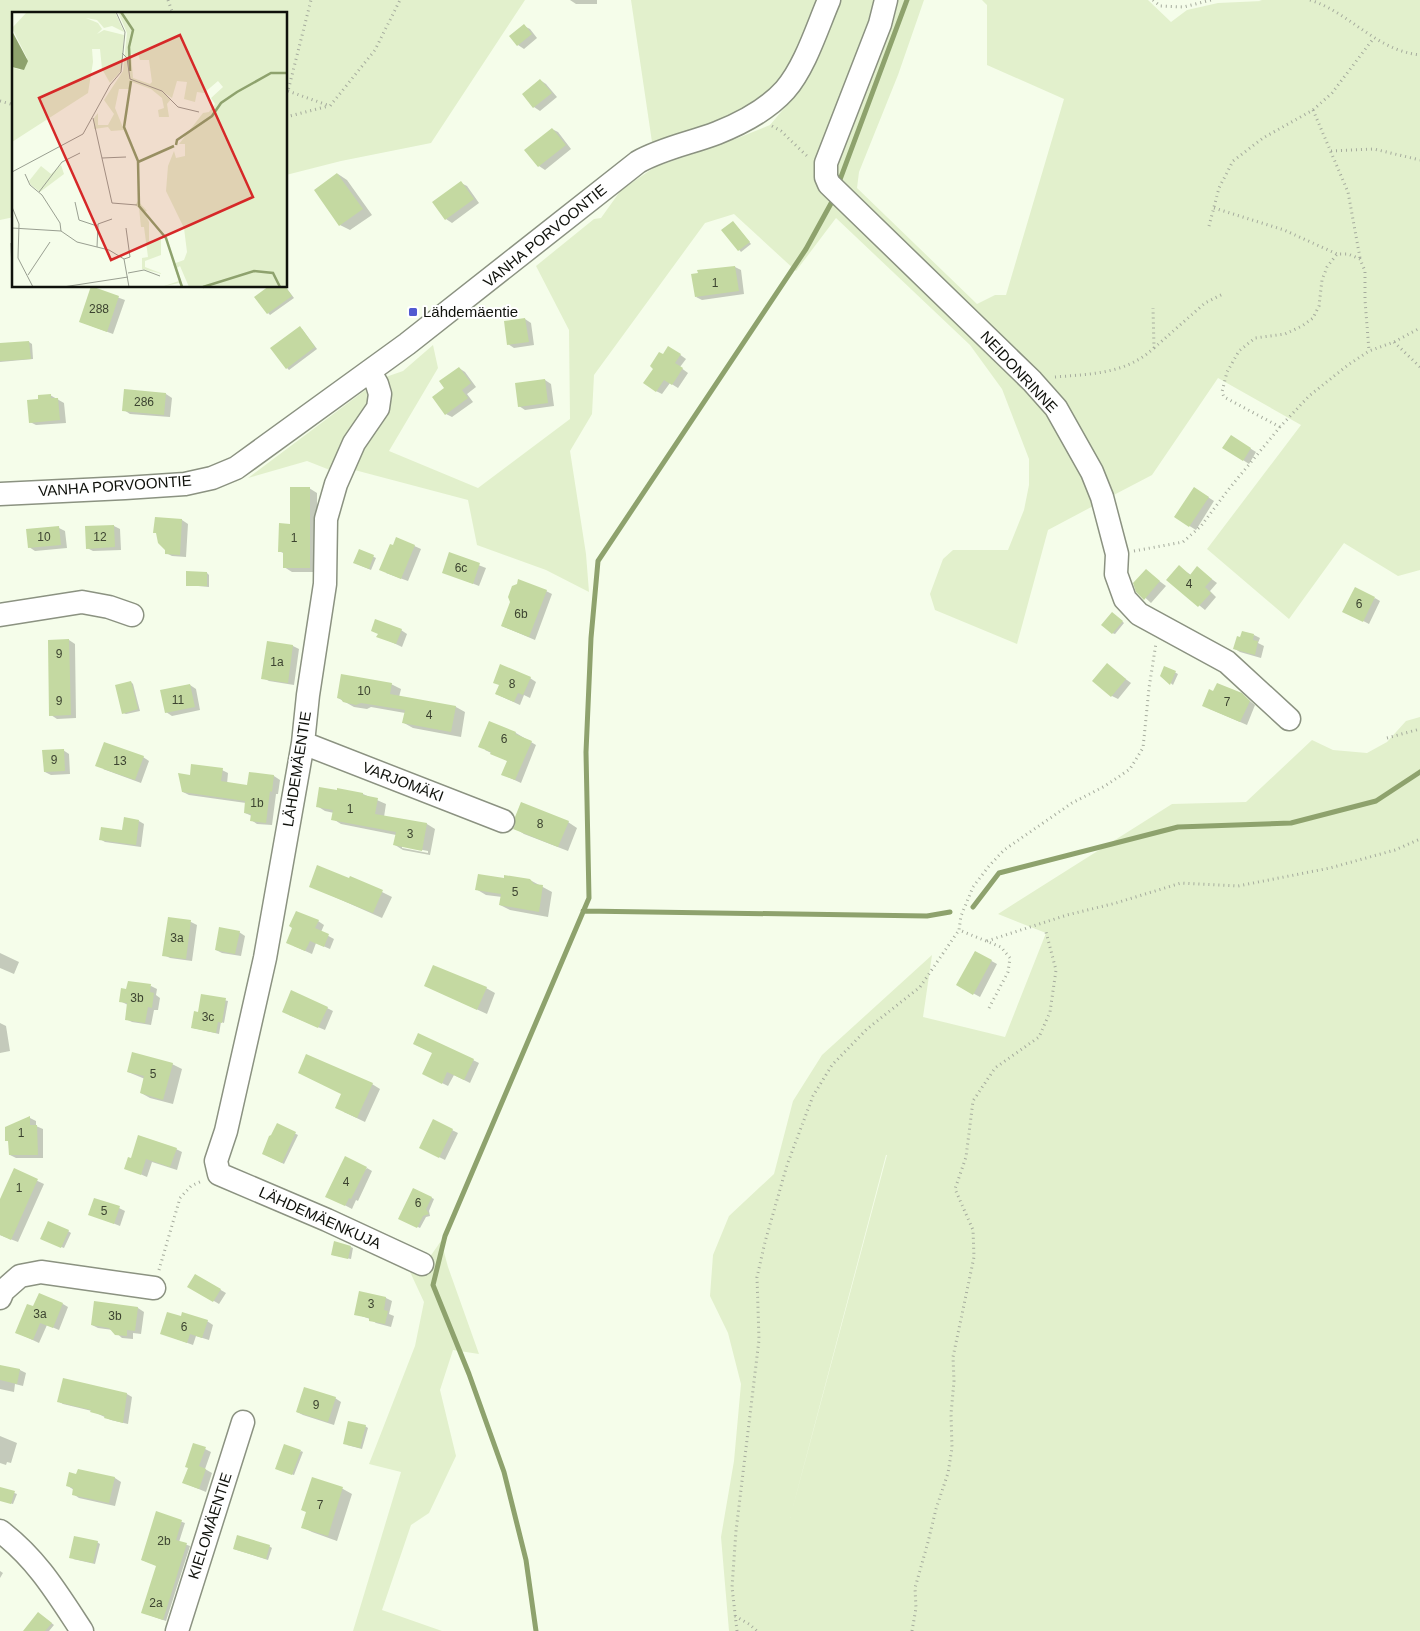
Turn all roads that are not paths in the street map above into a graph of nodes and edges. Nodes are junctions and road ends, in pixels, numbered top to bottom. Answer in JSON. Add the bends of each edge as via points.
{"nodes":[{"id":1,"x":829,"y":0,"type":"edge"},
{"id":2,"x":886,"y":0,"type":"edge"},
{"id":3,"x":370,"y":372,"type":"junction"},
{"id":4,"x":0,"y":494,"type":"edge"},
{"id":5,"x":0,"y":614,"type":"edge"},
{"id":6,"x":132,"y":615,"type":"dead end"},
{"id":7,"x":1289,"y":720,"type":"dead end"},
{"id":8,"x":303,"y":743,"type":"junction"},
{"id":9,"x":503,"y":821,"type":"dead end"},
{"id":10,"x":219,"y":1174,"type":"joint"},
{"id":11,"x":422,"y":1264,"type":"dead end"},
{"id":12,"x":154,"y":1288,"type":"road end"},
{"id":13,"x":1,"y":1293,"type":"edge"},
{"id":14,"x":243,"y":1422,"type":"dead end"},
{"id":15,"x":0,"y":1531,"type":"edge"},
{"id":16,"x":82,"y":1631,"type":"edge"},
{"id":17,"x":177,"y":1631,"type":"edge"}],
"edges":[{"from":1,"to":3,"type":"street","name":"VANHA PORVOONTIE","via":[[798,71],[772,102],[747,119],[717,133],[638,162]]},
{"from":2,"to":7,"type":"street","name":"NEIDONRINNE","via":[[880,24],[826,163],[826,177],[843,198],[1056,408],[1092,472],[1102,497],[1117,554],[1116,574],[1125,599],[1139,614],[1227,662]]},
{"from":3,"to":4,"type":"street","name":"VANHA PORVOONTIE","via":[[236,468],[212,478],[185,484]]},
{"from":3,"to":8,"type":"street","name":"LÄHDEMÄENTIE","via":[[378,384],[378,408],[354,443],[336,484],[326,520],[325,584]]},
{"from":5,"to":6,"type":"street","via":[[82,602]]},
{"from":8,"to":9,"type":"street","name":"VARJOMÄKI"},
{"from":8,"to":10,"type":"street","name":"LÄHDEMÄENTIE","via":[[265,958],[226,1131],[216,1161]]},
{"from":10,"to":11,"type":"street","name":"LÄHDEMÄENKUJA"},
{"from":12,"to":13,"type":"street","via":[[41,1272],[20,1276]]},
{"from":14,"to":17,"type":"street","name":"KIELOMÄENTIE"},
{"from":15,"to":16,"type":"street","via":[[36,1563]]}]}
